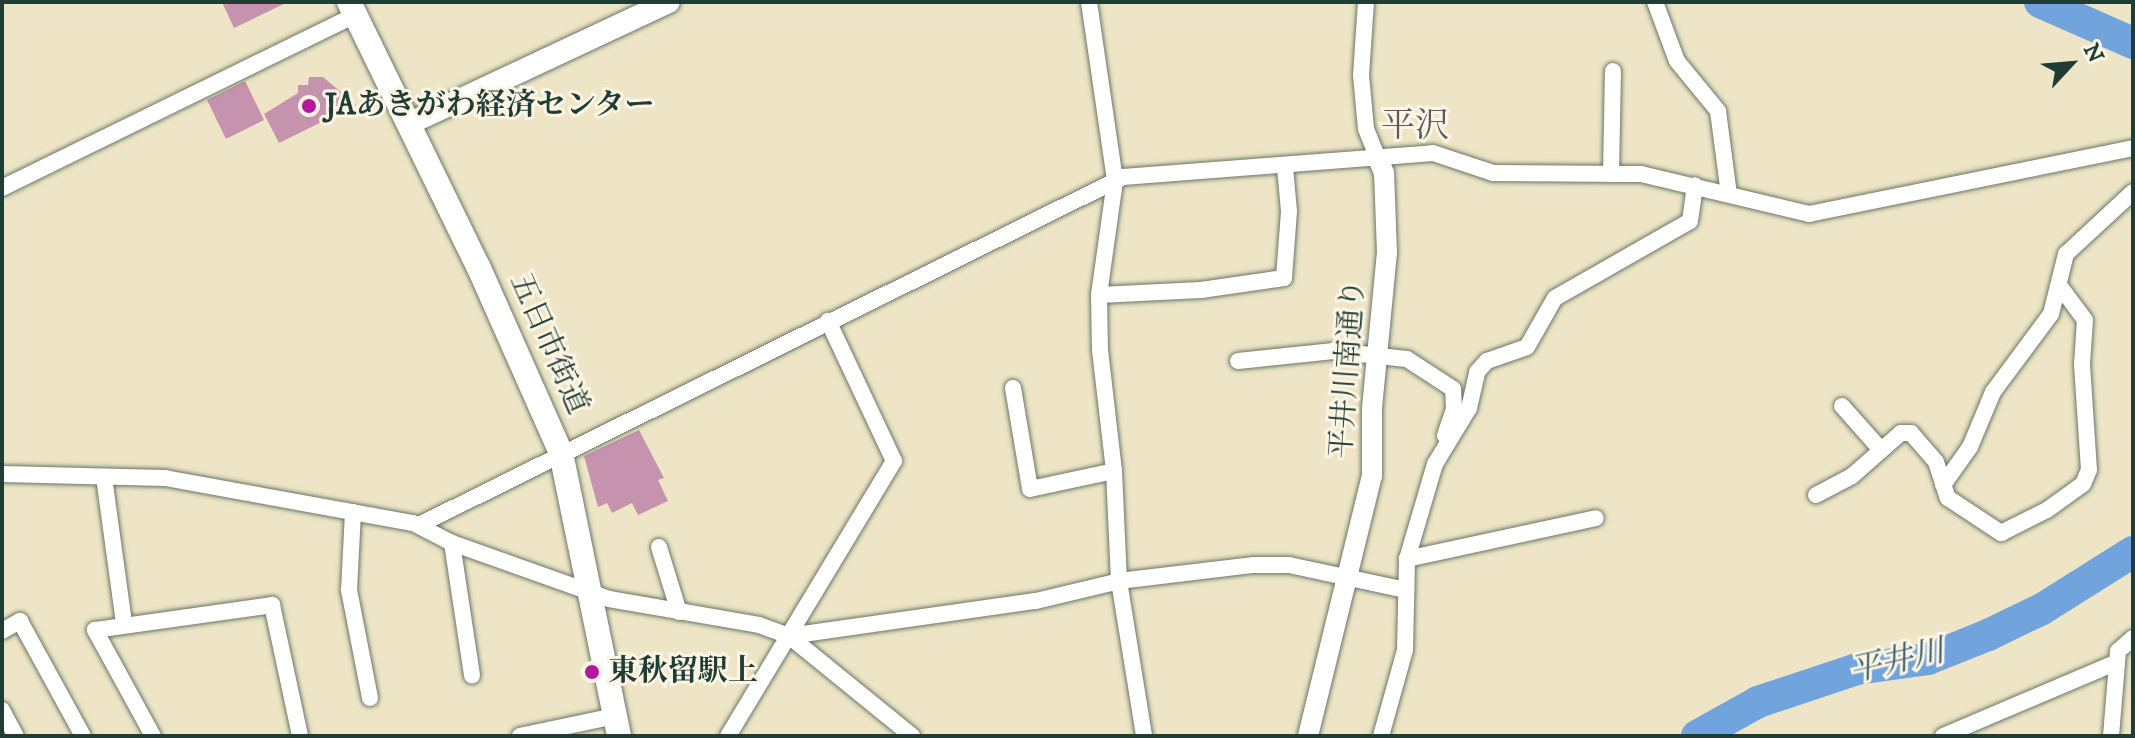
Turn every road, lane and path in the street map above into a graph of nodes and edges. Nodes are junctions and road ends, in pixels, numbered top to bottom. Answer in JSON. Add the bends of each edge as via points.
{"nodes":[{"id":1,"x":669,"y":2,"type":"edge"},
{"id":2,"x":1089,"y":2,"type":"edge"},
{"id":3,"x":1366,"y":2,"type":"edge"},
{"id":4,"x":1655,"y":2,"type":"edge"},
{"id":5,"x":352,"y":8,"type":"edge"},
{"id":6,"x":1613,"y":71,"type":"dead end"},
{"id":7,"x":408,"y":124,"type":"junction"},
{"id":8,"x":2133,"y":148,"type":"edge"},
{"id":9,"x":1378,"y":159,"type":"junction"},
{"id":10,"x":1285,"y":167,"type":"junction"},
{"id":11,"x":1611,"y":174,"type":"junction"},
{"id":12,"x":1115,"y":181,"type":"junction"},
{"id":13,"x":1695,"y":185,"type":"junction"},
{"id":14,"x":2,"y":188,"type":"edge"},
{"id":15,"x":2133,"y":192,"type":"edge"},
{"id":16,"x":1729,"y":194,"type":"junction"},
{"id":17,"x":2059,"y":285,"type":"junction"},
{"id":18,"x":1099,"y":295,"type":"junction"},
{"id":19,"x":828,"y":321,"type":"junction"},
{"id":20,"x":1377,"y":356,"type":"junction"},
{"id":21,"x":1238,"y":361,"type":"dead end"},
{"id":22,"x":1013,"y":388,"type":"dead end"},
{"id":23,"x":1842,"y":406,"type":"dead end"},
{"id":24,"x":1881,"y":450,"type":"junction"},
{"id":25,"x":561,"y":453,"type":"junction"},
{"id":26,"x":1435,"y":464,"type":"junction"},
{"id":27,"x":1114,"y":471,"type":"junction"},
{"id":28,"x":2,"y":474,"type":"edge"},
{"id":29,"x":104,"y":477,"type":"junction"},
{"id":30,"x":1943,"y":485,"type":"junction"},
{"id":31,"x":1816,"y":495,"type":"dead end"},
{"id":32,"x":353,"y":512,"type":"junction"},
{"id":33,"x":1596,"y":518,"type":"dead end"},
{"id":34,"x":419,"y":525,"type":"junction"},
{"id":35,"x":452,"y":543,"type":"junction"},
{"id":36,"x":659,"y":547,"type":"dead end"},
{"id":37,"x":1407,"y":559,"type":"junction"},
{"id":38,"x":1345,"y":578,"type":"junction"},
{"id":39,"x":1119,"y":581,"type":"junction"},
{"id":40,"x":1406,"y":590,"type":"junction"},
{"id":41,"x":591,"y":591,"type":"junction"},
{"id":42,"x":679,"y":612,"type":"junction"},
{"id":43,"x":124,"y":623,"type":"junction"},
{"id":44,"x":2,"y":631,"type":"edge"},
{"id":45,"x":789,"y":636,"type":"junction"},
{"id":46,"x":2133,"y":638,"type":"edge"},
{"id":47,"x":2117,"y":662,"type":"junction"},
{"id":48,"x":472,"y":676,"type":"dead end"},
{"id":49,"x":370,"y":698,"type":"dead end"},
{"id":50,"x":2,"y":710,"type":"edge"},
{"id":51,"x":617,"y":726,"type":"edge"},
{"id":52,"x":16,"y":736,"type":"edge"},
{"id":53,"x":83,"y":736,"type":"edge"},
{"id":54,"x":153,"y":736,"type":"edge"},
{"id":55,"x":300,"y":736,"type":"edge"},
{"id":56,"x":520,"y":736,"type":"edge"},
{"id":57,"x":728,"y":736,"type":"edge"},
{"id":58,"x":912,"y":736,"type":"edge"},
{"id":59,"x":1144,"y":736,"type":"edge"},
{"id":60,"x":1308,"y":736,"type":"edge"},
{"id":61,"x":1381,"y":736,"type":"edge"},
{"id":62,"x":1943,"y":736,"type":"edge"},
{"id":63,"x":2111,"y":736,"type":"edge"}],
"edges":[{"from":1,"to":7,"type":"main road"},
{"from":2,"to":12,"type":"street"},
{"from":3,"to":9,"type":"street","name":"平井川南通り","via":[[1361,75],[1366,129]]},
{"from":4,"to":16,"type":"street","via":[[1677,61],[1718,111]]},
{"from":5,"to":7,"type":"main road","name":"五日市街道"},
{"from":5,"to":14,"type":"street"},
{"from":6,"to":11,"type":"street"},
{"from":7,"to":25,"type":"main road","name":"五日市街道"},
{"from":8,"to":16,"type":"street","via":[[1809,214]]},
{"from":9,"to":10,"type":"street"},
{"from":9,"to":11,"type":"street","via":[[1433,153],[1493,173]]},
{"from":9,"to":20,"type":"street","name":"平井川南通り","via":[[1384,173],[1387,253]]},
{"from":10,"to":12,"type":"street"},
{"from":10,"to":18,"type":"street","via":[[1289,211],[1284,278],[1201,290]]},
{"from":11,"to":13,"type":"street"},
{"from":12,"to":18,"type":"street"},
{"from":12,"to":19,"type":"street"},
{"from":13,"to":16,"type":"street"},
{"from":13,"to":26,"type":"street","via":[[1690,221],[1555,298],[1527,347],[1487,361],[1477,372],[1469,408]]},
{"from":15,"to":17,"type":"street","via":[[2066,254]]},
{"from":17,"to":30,"type":"street","via":[[2051,314],[1993,392],[1970,447]]},
{"from":17,"to":30,"type":"street","via":[[2085,320],[2082,364],[2089,470],[2083,484],[2001,533],[1948,498]]},
{"from":18,"to":27,"type":"street"},
{"from":19,"to":25,"type":"street"},
{"from":19,"to":45,"type":"street","via":[[894,461]]},
{"from":20,"to":21,"type":"street","via":[[1333,351]]},
{"from":20,"to":26,"type":"street","via":[[1407,359],[1453,389],[1454,409]]},
{"from":20,"to":38,"type":"street","name":"平井川南通り","via":[[1372,476]]},
{"from":22,"to":27,"type":"street","via":[[1030,489]]},
{"from":23,"to":24,"type":"street"},
{"from":24,"to":30,"type":"street","via":[[1901,433],[1911,433],[1936,462]]},
{"from":24,"to":31,"type":"street","via":[[1852,476]]},
{"from":25,"to":34,"type":"street"},
{"from":25,"to":41,"type":"main road","name":"五日市街道"},
{"from":26,"to":37,"type":"street"},
{"from":27,"to":39,"type":"street"},
{"from":28,"to":29,"type":"street"},
{"from":29,"to":32,"type":"street","via":[[200,482]]},
{"from":29,"to":43,"type":"street"},
{"from":32,"to":34,"type":"street"},
{"from":32,"to":49,"type":"street","via":[[349,590]]},
{"from":33,"to":37,"type":"street"},
{"from":34,"to":35,"type":"street"},
{"from":35,"to":41,"type":"street"},
{"from":35,"to":48,"type":"street"},
{"from":36,"to":42,"type":"street"},
{"from":37,"to":40,"type":"street"},
{"from":38,"to":39,"type":"street","via":[[1279,564]]},
{"from":38,"to":40,"type":"street"},
{"from":38,"to":60,"type":"street","name":"平井川南通り"},
{"from":39,"to":45,"type":"street","via":[[1036,601]]},
{"from":39,"to":59,"type":"street"},
{"from":40,"to":61,"type":"street","via":[[1405,650]]},
{"from":41,"to":42,"type":"street"},
{"from":41,"to":51,"type":"main road","name":"五日市街道"},
{"from":42,"to":45,"type":"street","via":[[759,625]]},
{"from":43,"to":54,"type":"street","via":[[95,630]]},
{"from":43,"to":55,"type":"street","via":[[272,605]]},
{"from":44,"to":53,"type":"street","via":[[20,621]]},
{"from":45,"to":57,"type":"street"},
{"from":45,"to":58,"type":"street"},
{"from":46,"to":47,"type":"street","via":[[2118,651]]},
{"from":47,"to":62,"type":"street"},
{"from":47,"to":63,"type":"street"},
{"from":50,"to":52,"type":"street"},
{"from":51,"to":56,"type":"street"}]}
